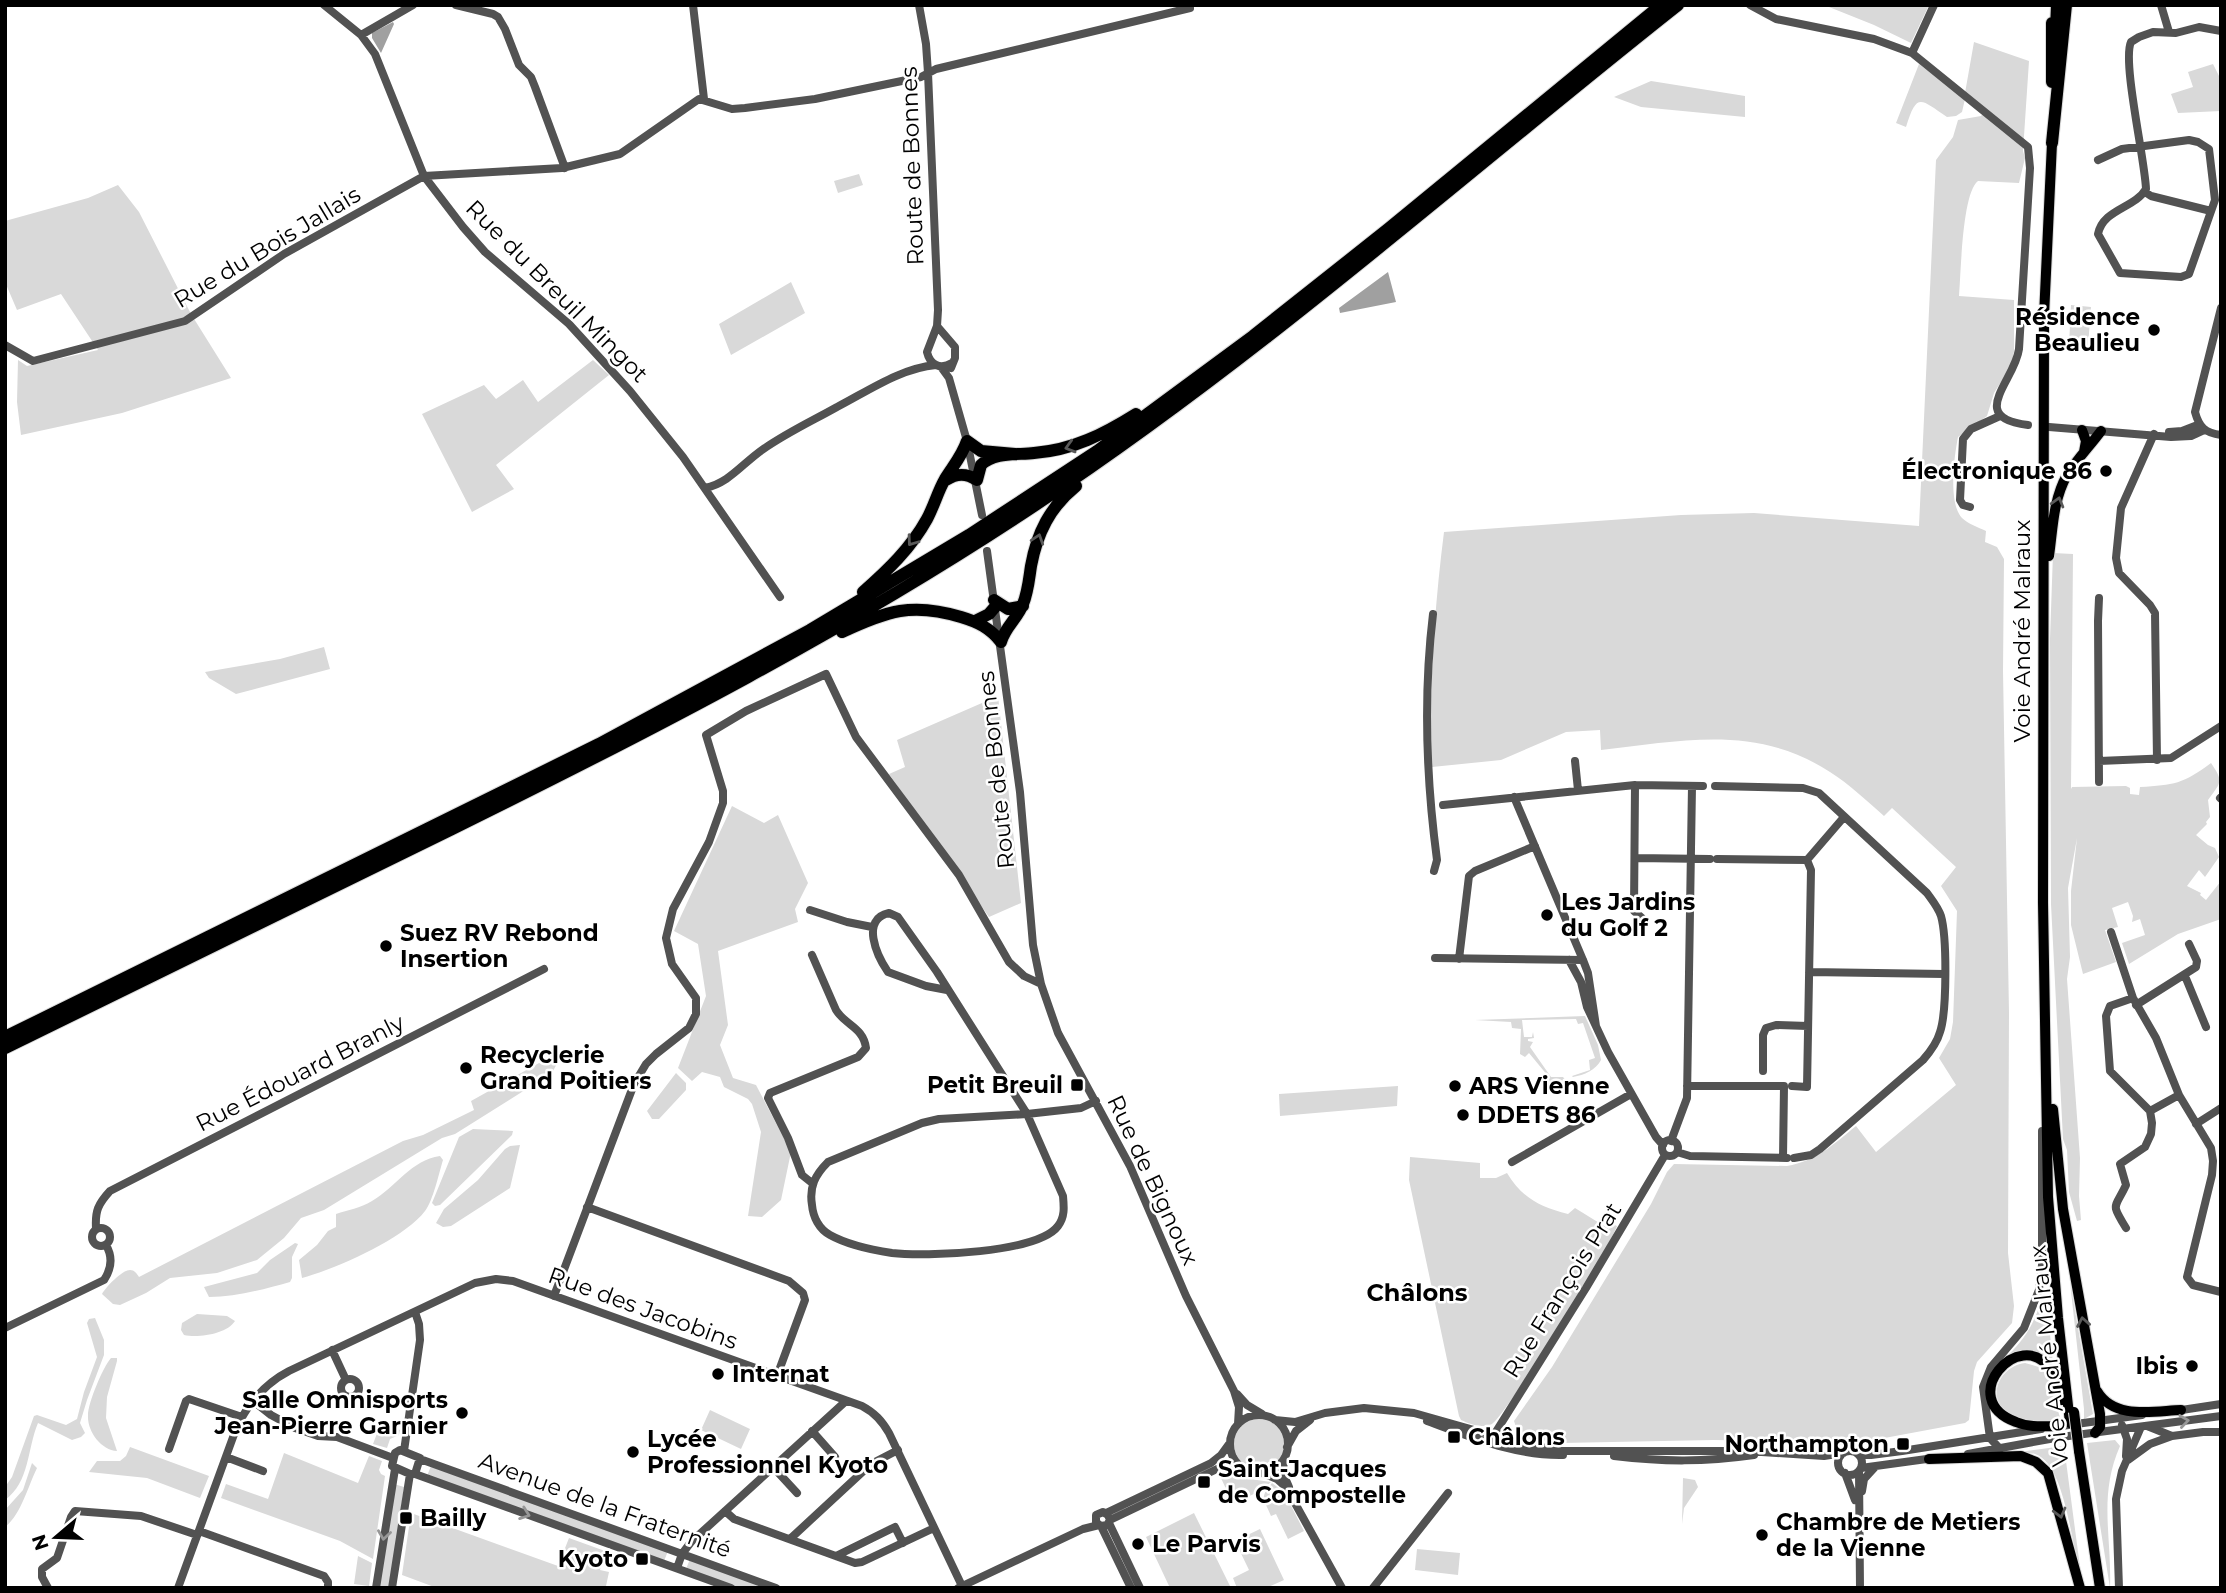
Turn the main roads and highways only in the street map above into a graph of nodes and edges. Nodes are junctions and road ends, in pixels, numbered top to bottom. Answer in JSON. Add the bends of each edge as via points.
{"nodes":[{"id":1,"x":1661,"y":5,"type":"edge"},
{"id":2,"x":1678,"y":5,"type":"edge"},
{"id":3,"x":2055,"y":5,"type":"edge"},
{"id":4,"x":2066,"y":5,"type":"edge"},
{"id":5,"x":2052,"y":143,"type":"junction"},
{"id":6,"x":1174,"y":396,"type":"junction"},
{"id":7,"x":2082,"y":430,"type":"road end"},
{"id":8,"x":2101,"y":431,"type":"road end"},
{"id":9,"x":1124,"y":446,"type":"junction"},
{"id":10,"x":2084,"y":452,"type":"junction"},
{"id":11,"x":1015,"y":454,"type":"junction"},
{"id":12,"x":944,"y":481,"type":"junction"},
{"id":13,"x":2043,"y":593,"type":"junction"},
{"id":14,"x":1023,"y":606,"type":"junction"},
{"id":15,"x":975,"y":621,"type":"junction"},
{"id":16,"x":814,"y":633,"type":"junction"},
{"id":17,"x":5,"y":1037,"type":"edge"},
{"id":18,"x":5,"y":1048,"type":"edge"},
{"id":19,"x":2047,"y":1050,"type":"junction"},
{"id":20,"x":2096,"y":1389,"type":"junction"},
{"id":21,"x":2181,"y":1410,"type":"road end"},
{"id":22,"x":2067,"y":1418,"type":"junction"},
{"id":23,"x":2095,"y":1433,"type":"road end"},
{"id":24,"x":1929,"y":1459,"type":"road end"},
{"id":25,"x":2080,"y":1588,"type":"edge"},
{"id":26,"x":2097,"y":1588,"type":"edge"}],
"edges":[{"from":1,"to":6,"type":"highway","via":[[1312,290]]},
{"from":2,"to":9,"type":"highway","via":[[1319,298]]},
{"from":3,"to":5,"type":"highway"},
{"from":4,"to":5,"type":"highway"},
{"from":5,"to":13,"type":"main road","name":"Voie André Malraux","via":[[2043,316]]},
{"from":6,"to":11,"type":"highway","one_way":true,"via":[[1163,397],[1078,445]]},
{"from":6,"to":16,"type":"highway","via":[[969,536]]},
{"from":7,"to":10,"type":"main road"},
{"from":8,"to":10,"type":"main road"},
{"from":14,"to":9,"type":"highway","one_way":true,"via":[[1036,542],[1052,511],[1065,495],[1120,455]]},
{"from":9,"to":16,"type":"highway","via":[[976,544]]},
{"from":13,"to":10,"type":"main road","one_way":true,"via":[[2056,503]]},
{"from":11,"to":12,"type":"highway","via":[[985,461],[976,480],[959,474]]},
{"from":11,"to":12,"type":"highway","via":[[981,451],[967,441]]},
{"from":12,"to":16,"type":"highway","one_way":true,"via":[[900,558]]},
{"from":13,"to":19,"type":"main road","name":"Voie André Malraux"},
{"from":14,"to":15,"type":"highway","via":[[1008,609],[995,603],[989,614]]},
{"from":14,"to":15,"type":"highway","via":[[1001,642]]},
{"from":15,"to":16,"type":"highway","via":[[916,608],[878,615],[827,638]]},
{"from":16,"to":17,"type":"highway","via":[[532,778]]},
{"from":16,"to":18,"type":"highway","via":[[603,754]]},
{"from":20,"to":19,"type":"main road","one_way":true,"via":[[2063,1209]]},
{"from":19,"to":22,"type":"main road","name":"Voie André Malraux"},
{"from":20,"to":21,"type":"main road","via":[[2102,1400],[2117,1409]]},
{"from":20,"to":23,"type":"main road","via":[[2101,1421]]},
{"from":22,"to":22,"type":"main road","via":[[2029,1426],[2006,1417],[1992,1400],[1995,1373],[2015,1358],[2026,1356],[2042,1362],[2054,1376]]},
{"from":22,"to":26,"type":"main road","name":"Voie André Malraux","bridge":true,"via":[[2077,1451]]},
{"from":24,"to":25,"type":"main road","one_way":true,"via":[[2021,1457],[2042,1466],[2052,1485]]}]}
